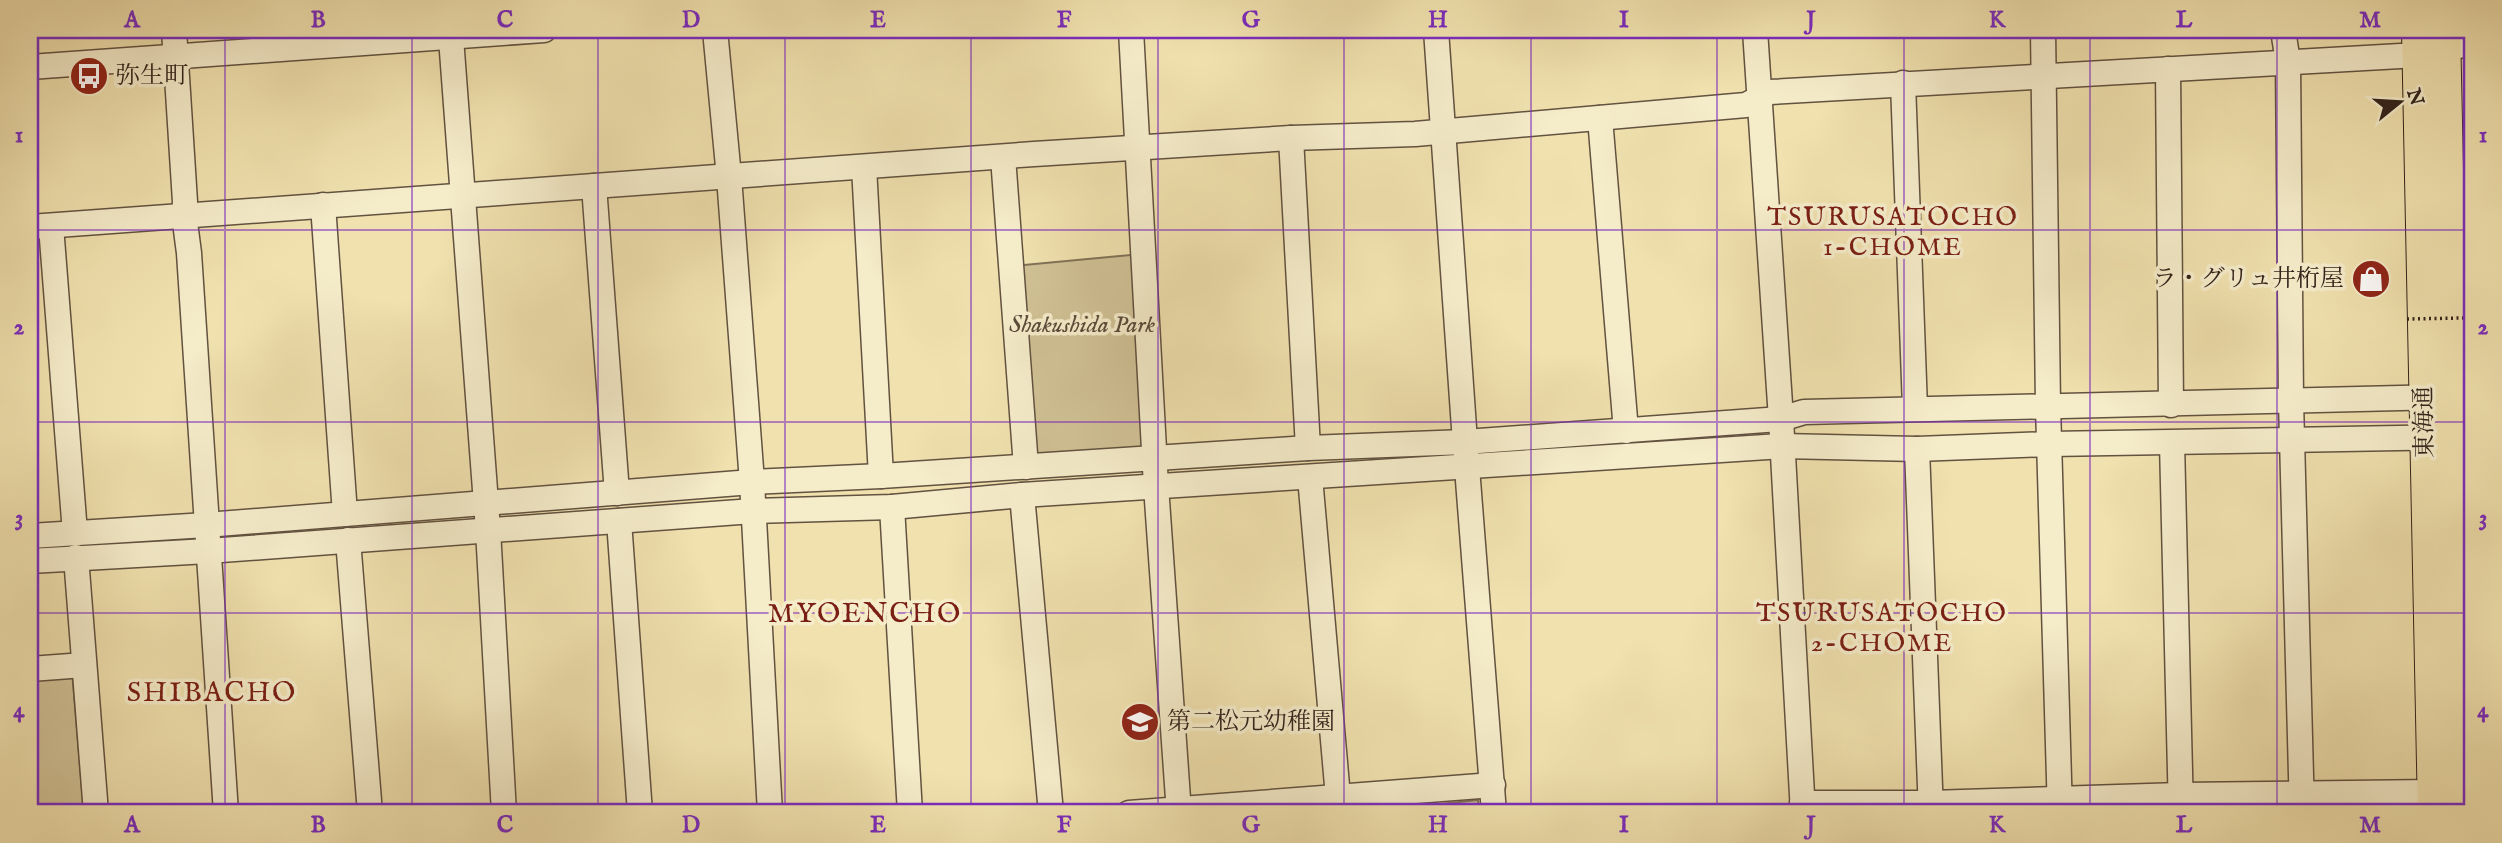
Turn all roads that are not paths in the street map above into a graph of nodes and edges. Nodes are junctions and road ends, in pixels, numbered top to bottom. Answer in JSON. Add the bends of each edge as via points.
{"nodes":[{"id":1,"x":174,"y":30,"type":"edge"},
{"id":2,"x":544,"y":30,"type":"edge"},
{"id":3,"x":715,"y":30,"type":"edge"},
{"id":4,"x":1131,"y":30,"type":"edge"},
{"id":5,"x":1436,"y":30,"type":"edge"},
{"id":6,"x":1755,"y":30,"type":"edge"},
{"id":7,"x":2043,"y":30,"type":"edge"},
{"id":8,"x":2283,"y":30,"type":"edge"},
{"id":9,"x":486,"y":33,"type":"edge"},
{"id":10,"x":452,"y":38,"type":"junction"},
{"id":11,"x":2439,"y":41,"type":"edge"},
{"id":12,"x":175,"y":57,"type":"junction"},
{"id":13,"x":2288,"y":62,"type":"junction"},
{"id":14,"x":30,"y":67,"type":"edge"},
{"id":15,"x":2168,"y":69,"type":"junction"},
{"id":16,"x":2043,"y":76,"type":"junction"},
{"id":17,"x":1903,"y":83,"type":"junction"},
{"id":18,"x":1759,"y":99,"type":"junction"},
{"id":19,"x":1600,"y":118,"type":"junction"},
{"id":20,"x":1444,"y":132,"type":"junction"},
{"id":21,"x":1291,"y":138,"type":"junction"},
{"id":22,"x":1138,"y":147,"type":"junction"},
{"id":23,"x":1003,"y":157,"type":"junction"},
{"id":24,"x":864,"y":167,"type":"junction"},
{"id":25,"x":729,"y":177,"type":"junction"},
{"id":26,"x":594,"y":186,"type":"junction"},
{"id":27,"x":463,"y":195,"type":"junction"},
{"id":28,"x":323,"y":205,"type":"junction"},
{"id":29,"x":184,"y":215,"type":"junction"},
{"id":30,"x":41,"y":227,"type":"edge"},
{"id":31,"x":2439,"y":397,"type":"junction"},
{"id":32,"x":2291,"y":401,"type":"junction"},
{"id":33,"x":2171,"y":405,"type":"junction"},
{"id":34,"x":2048,"y":406,"type":"junction"},
{"id":35,"x":1915,"y":408,"type":"junction"},
{"id":36,"x":1781,"y":419,"type":"junction"},
{"id":37,"x":1626,"y":431,"type":"junction"},
{"id":38,"x":2451,"y":435,"type":"edge"},
{"id":39,"x":2293,"y":440,"type":"junction"},
{"id":40,"x":1465,"y":442,"type":"junction"},
{"id":41,"x":2172,"y":443,"type":"junction"},
{"id":42,"x":2050,"y":444,"type":"junction"},
{"id":43,"x":1782,"y":446,"type":"junction"},
{"id":44,"x":1308,"y":448,"type":"junction"},
{"id":45,"x":1917,"y":449,"type":"junction"},
{"id":46,"x":1155,"y":457,"type":"junction"},
{"id":47,"x":1026,"y":467,"type":"junction"},
{"id":48,"x":1468,"y":468,"type":"junction"},
{"id":49,"x":881,"y":476,"type":"junction"},
{"id":50,"x":1310,"y":477,"type":"junction"},
{"id":51,"x":752,"y":482,"type":"junction"},
{"id":52,"x":1156,"y":486,"type":"junction"},
{"id":53,"x":617,"y":493,"type":"junction"},
{"id":54,"x":1022,"y":495,"type":"junction"},
{"id":55,"x":485,"y":503,"type":"junction"},
{"id":56,"x":892,"y":507,"type":"junction"},
{"id":57,"x":753,"y":511,"type":"junction"},
{"id":58,"x":345,"y":514,"type":"junction"},
{"id":59,"x":619,"y":521,"type":"junction"},
{"id":60,"x":206,"y":525,"type":"junction"},
{"id":61,"x":488,"y":530,"type":"junction"},
{"id":62,"x":30,"y":536,"type":"edge"},
{"id":63,"x":348,"y":540,"type":"junction"},
{"id":64,"x":76,"y":545,"type":"junction"},
{"id":65,"x":208,"y":551,"type":"junction"},
{"id":66,"x":30,"y":561,"type":"edge"},
{"id":67,"x":84,"y":665,"type":"junction"},
{"id":68,"x":30,"y":669,"type":"edge"},
{"id":69,"x":1493,"y":785,"type":"junction"},
{"id":70,"x":1338,"y":797,"type":"junction"},
{"id":71,"x":2440,"y":799,"type":"edge"},
{"id":72,"x":2302,"y":803,"type":"edge"},
{"id":73,"x":2181,"y":804,"type":"edge"},
{"id":74,"x":2060,"y":807,"type":"edge"},
{"id":75,"x":1802,"y":808,"type":"edge"},
{"id":76,"x":1931,"y":808,"type":"edge"},
{"id":77,"x":1179,"y":811,"type":"edge"},
{"id":78,"x":96,"y":813,"type":"edge"},
{"id":79,"x":226,"y":813,"type":"edge"},
{"id":80,"x":370,"y":813,"type":"edge"},
{"id":81,"x":504,"y":813,"type":"edge"},
{"id":82,"x":640,"y":813,"type":"edge"},
{"id":83,"x":770,"y":813,"type":"edge"},
{"id":84,"x":910,"y":813,"type":"edge"},
{"id":85,"x":1051,"y":813,"type":"edge"},
{"id":86,"x":1129,"y":813,"type":"edge"},
{"id":87,"x":1494,"y":813,"type":"edge"}],
"edges":[{"from":1,"to":12,"type":"street"},
{"from":2,"to":9,"type":"street"},
{"from":3,"to":25,"type":"street"},
{"from":4,"to":22,"type":"street"},
{"from":5,"to":20,"type":"street"},
{"from":6,"to":18,"type":"street"},
{"from":7,"to":16,"type":"street"},
{"from":8,"to":13,"type":"street"},
{"from":9,"to":10,"type":"street"},
{"from":10,"to":12,"type":"street"},
{"from":10,"to":27,"type":"street"},
{"from":11,"to":13,"type":"street"},
{"from":11,"to":31,"type":"main road","name":"東海通"},
{"from":12,"to":14,"type":"street"},
{"from":12,"to":29,"type":"street"},
{"from":13,"to":15,"type":"street"},
{"from":13,"to":32,"type":"street"},
{"from":15,"to":16,"type":"street"},
{"from":15,"to":33,"type":"street"},
{"from":16,"to":17,"type":"street"},
{"from":16,"to":34,"type":"street"},
{"from":17,"to":18,"type":"street","via":[[1770,92]]},
{"from":17,"to":35,"type":"street"},
{"from":18,"to":19,"type":"street","via":[[1746,105]]},
{"from":18,"to":36,"type":"street"},
{"from":19,"to":20,"type":"street"},
{"from":19,"to":37,"type":"street"},
{"from":20,"to":21,"type":"street"},
{"from":20,"to":40,"type":"street"},
{"from":21,"to":22,"type":"street"},
{"from":21,"to":44,"type":"street"},
{"from":22,"to":23,"type":"street"},
{"from":22,"to":46,"type":"street"},
{"from":23,"to":24,"type":"street"},
{"from":23,"to":47,"type":"street"},
{"from":24,"to":25,"type":"street"},
{"from":24,"to":49,"type":"street"},
{"from":25,"to":26,"type":"street"},
{"from":25,"to":51,"type":"street"},
{"from":26,"to":27,"type":"street"},
{"from":26,"to":53,"type":"street"},
{"from":27,"to":28,"type":"street"},
{"from":27,"to":55,"type":"street"},
{"from":28,"to":29,"type":"street"},
{"from":28,"to":58,"type":"street"},
{"from":29,"to":30,"type":"street"},
{"from":29,"to":60,"type":"street"},
{"from":30,"to":64,"type":"street"},
{"from":31,"to":32,"type":"street"},
{"from":31,"to":38,"type":"main road","name":"東海通"},
{"from":32,"to":33,"type":"street"},
{"from":32,"to":39,"type":"street"},
{"from":33,"to":34,"type":"street"},
{"from":34,"to":35,"type":"street"},
{"from":34,"to":42,"type":"street"},
{"from":35,"to":36,"type":"street","via":[[1804,412]]},
{"from":36,"to":37,"type":"street"},
{"from":36,"to":43,"type":"street"},
{"from":37,"to":40,"type":"street"},
{"from":38,"to":39,"type":"street"},
{"from":38,"to":71,"type":"main road","name":"東海通"},
{"from":39,"to":41,"type":"street"},
{"from":39,"to":72,"type":"street"},
{"from":40,"to":44,"type":"street"},
{"from":40,"to":48,"type":"street"},
{"from":41,"to":42,"type":"street"},
{"from":41,"to":73,"type":"street"},
{"from":42,"to":45,"type":"street"},
{"from":42,"to":74,"type":"street"},
{"from":43,"to":45,"type":"street"},
{"from":43,"to":48,"type":"street"},
{"from":43,"to":75,"type":"street"},
{"from":44,"to":46,"type":"street"},
{"from":45,"to":76,"type":"street"},
{"from":46,"to":47,"type":"street"},
{"from":46,"to":52,"type":"street"},
{"from":47,"to":49,"type":"street"},
{"from":48,"to":50,"type":"street"},
{"from":48,"to":69,"type":"street"},
{"from":49,"to":51,"type":"street"},
{"from":50,"to":52,"type":"street"},
{"from":50,"to":70,"type":"street"},
{"from":51,"to":53,"type":"street"},
{"from":51,"to":57,"type":"street"},
{"from":52,"to":54,"type":"street"},
{"from":52,"to":77,"type":"street"},
{"from":53,"to":55,"type":"street"},
{"from":54,"to":56,"type":"street"},
{"from":54,"to":85,"type":"street"},
{"from":55,"to":58,"type":"street"},
{"from":55,"to":61,"type":"street"},
{"from":56,"to":57,"type":"street"},
{"from":56,"to":84,"type":"street"},
{"from":57,"to":59,"type":"street"},
{"from":57,"to":83,"type":"street"},
{"from":58,"to":60,"type":"street"},
{"from":59,"to":61,"type":"street"},
{"from":59,"to":82,"type":"street"},
{"from":60,"to":64,"type":"street"},
{"from":60,"to":65,"type":"street"},
{"from":61,"to":63,"type":"street"},
{"from":61,"to":81,"type":"street"},
{"from":62,"to":64,"type":"street"},
{"from":63,"to":65,"type":"street"},
{"from":63,"to":80,"type":"street"},
{"from":64,"to":65,"type":"street"},
{"from":64,"to":66,"type":"street"},
{"from":64,"to":67,"type":"street"},
{"from":65,"to":79,"type":"street"},
{"from":67,"to":68,"type":"street"},
{"from":67,"to":78,"type":"street"},
{"from":69,"to":70,"type":"street"},
{"from":69,"to":87,"type":"street"},
{"from":70,"to":77,"type":"street"},
{"from":71,"to":72,"type":"street"},
{"from":72,"to":73,"type":"street"},
{"from":73,"to":74,"type":"street"},
{"from":74,"to":76,"type":"street"},
{"from":75,"to":76,"type":"street"},
{"from":77,"to":86,"type":"street"}]}
